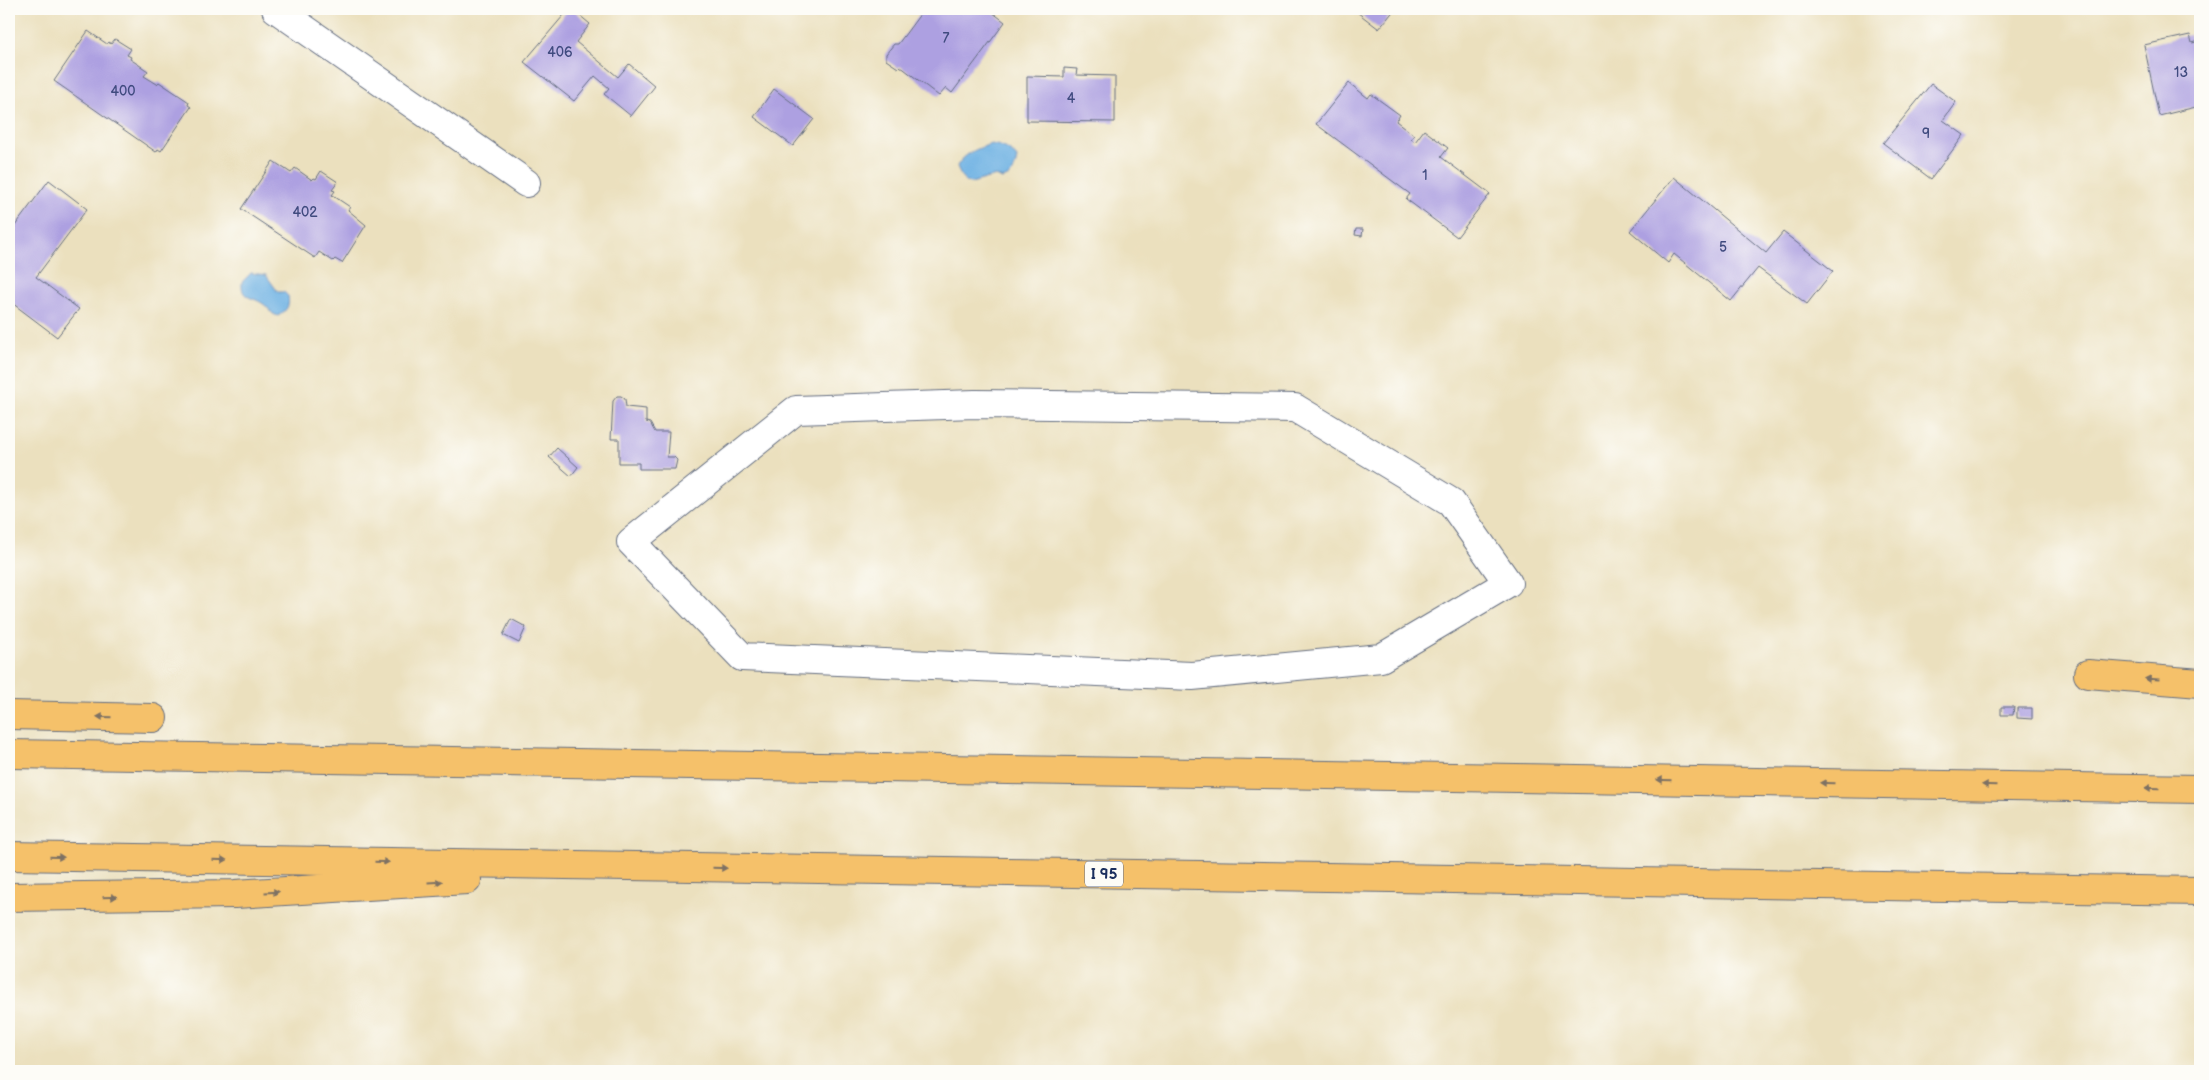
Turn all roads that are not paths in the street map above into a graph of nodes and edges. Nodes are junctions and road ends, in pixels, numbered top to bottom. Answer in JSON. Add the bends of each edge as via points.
{"nodes":[{"id":1,"x":276,"y":9,"type":"edge"},
{"id":2,"x":526,"y":183,"type":"dead end"},
{"id":3,"x":1508,"y":583,"type":"joint"},
{"id":4,"x":2088,"y":674,"type":"dead end"},
{"id":5,"x":2200,"y":683,"type":"edge"},
{"id":6,"x":9,"y":715,"type":"edge"},
{"id":7,"x":153,"y":718,"type":"dead end"},
{"id":8,"x":9,"y":754,"type":"edge"},
{"id":9,"x":2200,"y":789,"type":"edge"},
{"id":10,"x":9,"y":856,"type":"edge"},
{"id":11,"x":680,"y":867,"type":"junction"},
{"id":12,"x":2200,"y":891,"type":"edge"},
{"id":13,"x":9,"y":897,"type":"edge"}],
"edges":[{"from":1,"to":2,"type":"lane"},
{"from":3,"to":3,"type":"lane","via":[[1451,502],[1295,408],[975,404],[796,410],[631,542],[742,657],[1192,676],[1381,658]]},
{"from":5,"to":4,"type":"highway","one_way":true},
{"from":7,"to":6,"type":"highway","one_way":true},
{"from":9,"to":8,"type":"highway","one_way":true},
{"from":10,"to":11,"type":"highway","number":"I 95","one_way":true},
{"from":11,"to":12,"type":"highway","number":"I 95","one_way":true},
{"from":13,"to":11,"type":"highway","one_way":true,"via":[[235,894]]}]}
